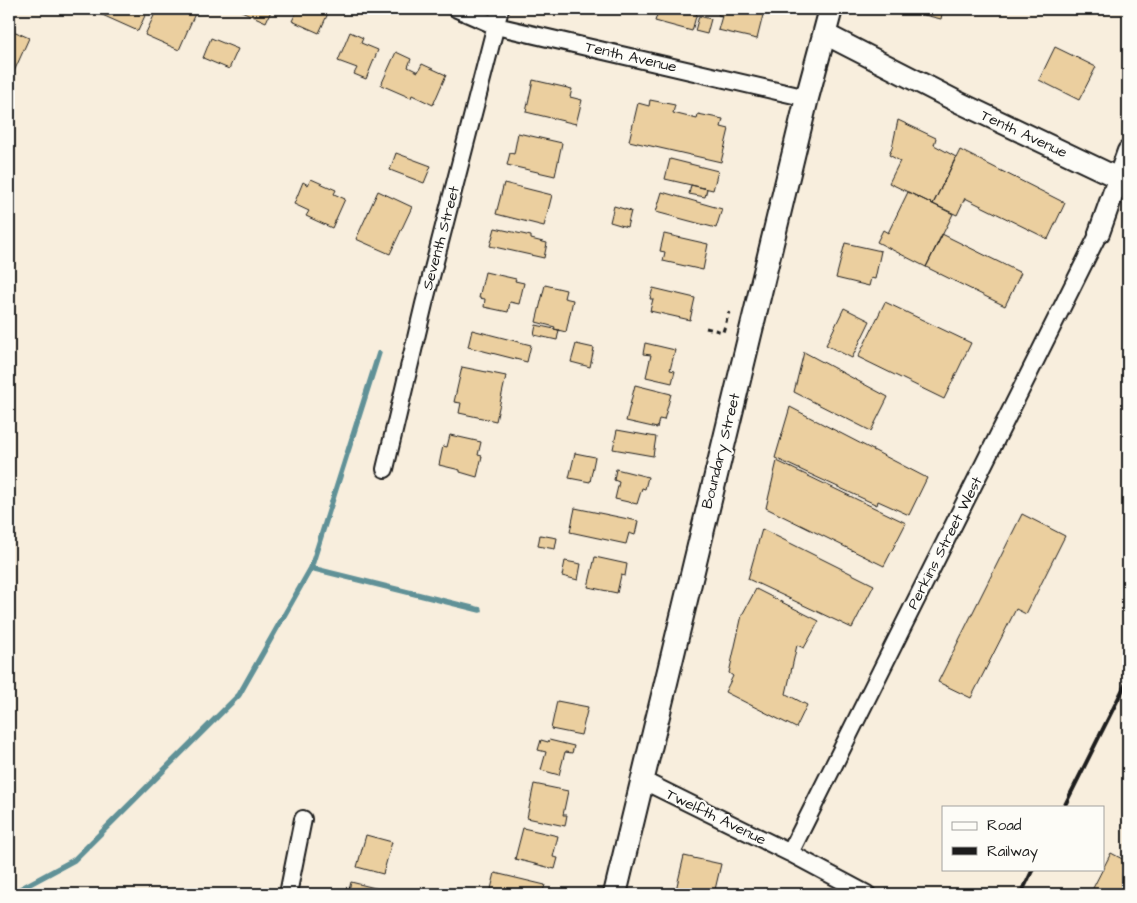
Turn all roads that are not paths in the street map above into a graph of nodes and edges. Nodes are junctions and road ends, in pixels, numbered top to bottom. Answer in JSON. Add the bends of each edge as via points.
{"nodes":[{"id":1,"x":457,"y":9,"type":"edge"},
{"id":2,"x":500,"y":9,"type":"edge"},
{"id":3,"x":830,"y":9,"type":"edge"},
{"id":4,"x":496,"y":26,"type":"junction"},
{"id":5,"x":824,"y":34,"type":"junction"},
{"id":6,"x":807,"y":98,"type":"junction"},
{"id":7,"x":1128,"y":151,"type":"edge"},
{"id":8,"x":1118,"y":178,"type":"junction"},
{"id":9,"x":1100,"y":233,"type":"joint"},
{"id":10,"x":385,"y":469,"type":"dead end"},
{"id":11,"x":642,"y":780,"type":"junction"},
{"id":12,"x":303,"y":819,"type":"dead end"},
{"id":13,"x":790,"y":853,"type":"junction"},
{"id":14,"x":288,"y":894,"type":"edge"},
{"id":15,"x":615,"y":894,"type":"edge"},
{"id":16,"x":867,"y":894,"type":"edge"}],
"edges":[{"from":1,"to":4,"type":"street","name":"Tenth Avenue"},
{"from":2,"to":4,"type":"street","name":"Seventh Street"},
{"from":3,"to":5,"type":"main road","name":"Boundary Street"},
{"from":4,"to":6,"type":"street","name":"Tenth Avenue"},
{"from":4,"to":10,"type":"street","name":"Seventh Street"},
{"from":5,"to":6,"type":"main road","name":"Boundary Street"},
{"from":5,"to":8,"type":"street","name":"Tenth Avenue"},
{"from":6,"to":11,"type":"main road","name":"Boundary Street"},
{"from":7,"to":8,"type":"street","name":"Perkins Street West"},
{"from":8,"to":9,"type":"street","name":"Perkins Street West"},
{"from":9,"to":13,"type":"street","name":"Perkins Street West"},
{"from":11,"to":13,"type":"street","name":"Twelfth Avenue"},
{"from":11,"to":15,"type":"main road","name":"Boundary Street"},
{"from":12,"to":14,"type":"street"},
{"from":13,"to":16,"type":"street"}]}
